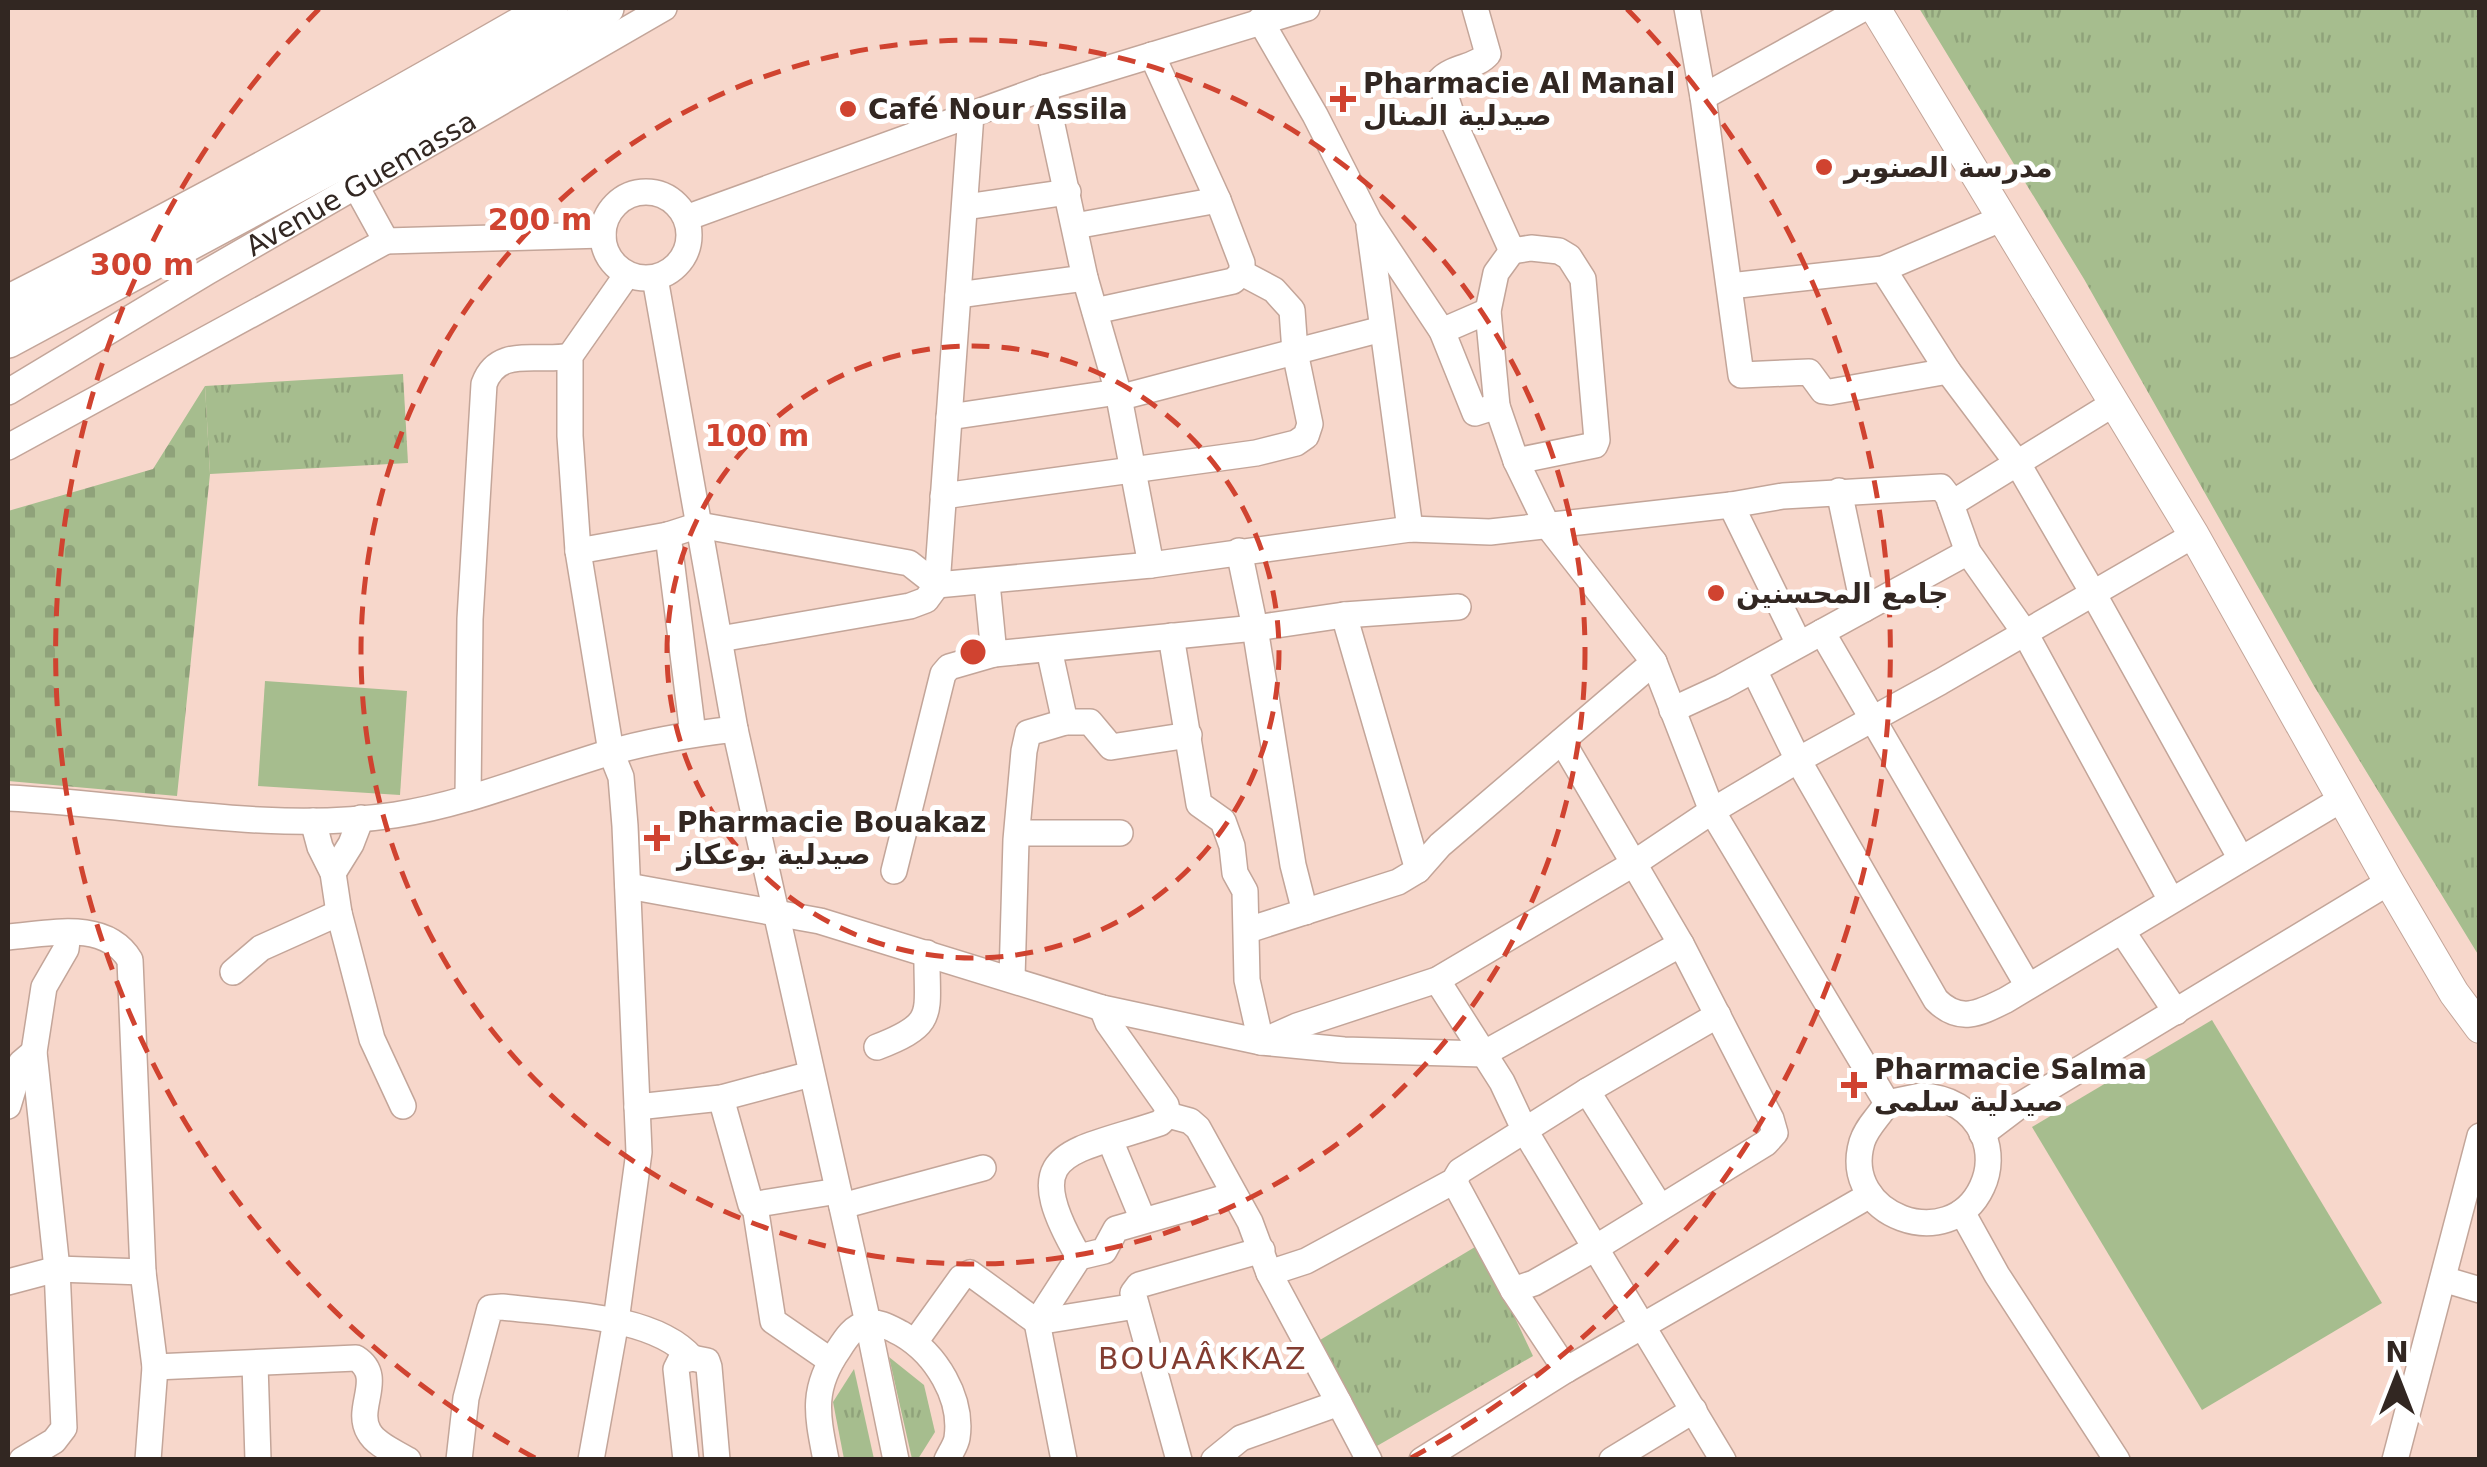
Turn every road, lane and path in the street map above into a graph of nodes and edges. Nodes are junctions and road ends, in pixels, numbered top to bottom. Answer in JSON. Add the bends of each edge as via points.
{"nodes":[{"id":1,"x":550,"y":8,"type":"edge"},
{"id":2,"x":606,"y":8,"type":"edge"},
{"id":3,"x":664,"y":8,"type":"edge"},
{"id":4,"x":1308,"y":8,"type":"edge"},
{"id":5,"x":1476,"y":8,"type":"edge"},
{"id":6,"x":1686,"y":8,"type":"edge"},
{"id":7,"x":1864,"y":8,"type":"edge"},
{"id":8,"x":1874,"y":8,"type":"edge"},
{"id":9,"x":1260,"y":20,"type":"junction"},
{"id":10,"x":1152,"y":56,"type":"junction"},
{"id":11,"x":1044,"y":88,"type":"junction"},
{"id":12,"x":1703,"y":96,"type":"junction"},
{"id":13,"x":971,"y":114,"type":"junction"},
{"id":14,"x":342,"y":160,"type":"junction"},
{"id":15,"x":1068,"y":192,"type":"junction"},
{"id":16,"x":1218,"y":200,"type":"junction"},
{"id":17,"x":965,"y":207,"type":"junction"},
{"id":18,"x":686,"y":218,"type":"junction"},
{"id":19,"x":2002,"y":218,"type":"junction"},
{"id":20,"x":1368,"y":221,"type":"junction"},
{"id":21,"x":1074,"y":226,"type":"junction"},
{"id":22,"x":603,"y":235,"type":"junction"},
{"id":23,"x":386,"y":241,"type":"junction"},
{"id":24,"x":1512,"y":251,"type":"junction"},
{"id":25,"x":1883,"y":269,"type":"junction"},
{"id":26,"x":1242,"y":274,"type":"junction"},
{"id":27,"x":626,"y":276,"type":"junction"},
{"id":28,"x":654,"y":278,"type":"junction"},
{"id":29,"x":1085,"y":278,"type":"junction"},
{"id":30,"x":1730,"y":286,"type":"junction"},
{"id":31,"x":958,"y":294,"type":"junction"},
{"id":32,"x":8,"y":303,"type":"edge"},
{"id":33,"x":1094,"y":311,"type":"junction"},
{"id":34,"x":1488,"y":312,"type":"junction"},
{"id":35,"x":1382,"y":330,"type":"junction"},
{"id":36,"x":1442,"y":331,"type":"junction"},
{"id":37,"x":8,"y":340,"type":"edge"},
{"id":38,"x":1296,"y":352,"type":"junction"},
{"id":39,"x":570,"y":356,"type":"junction"},
{"id":40,"x":1948,"y":371,"type":"junction"},
{"id":41,"x":8,"y":392,"type":"edge"},
{"id":42,"x":1118,"y":395,"type":"junction"},
{"id":43,"x":2114,"y":404,"type":"junction"},
{"id":44,"x":1497,"y":406,"type":"junction"},
{"id":45,"x":949,"y":416,"type":"junction"},
{"id":46,"x":8,"y":447,"type":"edge"},
{"id":47,"x":1516,"y":461,"type":"junction"},
{"id":48,"x":2018,"y":464,"type":"junction"},
{"id":49,"x":1133,"y":472,"type":"junction"},
{"id":50,"x":1839,"y":491,"type":"junction"},
{"id":51,"x":943,"y":496,"type":"junction"},
{"id":52,"x":1951,"y":504,"type":"junction"},
{"id":53,"x":1731,"y":506,"type":"junction"},
{"id":54,"x":1547,"y":525,"type":"junction"},
{"id":55,"x":699,"y":526,"type":"junction"},
{"id":56,"x":1410,"y":530,"type":"junction"},
{"id":57,"x":2194,"y":534,"type":"junction"},
{"id":58,"x":668,"y":535,"type":"junction"},
{"id":59,"x":578,"y":551,"type":"junction"},
{"id":60,"x":1239,"y":551,"type":"junction"},
{"id":61,"x":1968,"y":552,"type":"junction"},
{"id":62,"x":1151,"y":565,"type":"junction"},
{"id":63,"x":987,"y":583,"type":"junction"},
{"id":64,"x":937,"y":585,"type":"junction"},
{"id":65,"x":2094,"y":593,"type":"junction"},
{"id":66,"x":1458,"y":607,"type":"dead end"},
{"id":67,"x":1864,"y":609,"type":"junction"},
{"id":68,"x":1344,"y":615,"type":"junction"},
{"id":69,"x":1255,"y":628,"type":"junction"},
{"id":70,"x":2025,"y":633,"type":"junction"},
{"id":71,"x":1171,"y":636,"type":"junction"},
{"id":72,"x":1811,"y":638,"type":"junction"},
{"id":73,"x":720,"y":639,"type":"junction"},
{"id":74,"x":1049,"y":649,"type":"junction"},
{"id":75,"x":994,"y":654,"type":"junction"},
{"id":76,"x":1654,"y":662,"type":"junction"},
{"id":77,"x":1754,"y":670,"type":"junction"},
{"id":78,"x":1672,"y":710,"type":"junction"},
{"id":79,"x":1872,"y":717,"type":"junction"},
{"id":80,"x":1065,"y":722,"type":"junction"},
{"id":81,"x":735,"y":728,"type":"junction"},
{"id":82,"x":693,"y":734,"type":"junction"},
{"id":83,"x":1189,"y":734,"type":"junction"},
{"id":84,"x":1562,"y":741,"type":"junction"},
{"id":85,"x":611,"y":752,"type":"junction"},
{"id":86,"x":1798,"y":760,"type":"junction"},
{"id":87,"x":8,"y":798,"type":"edge"},
{"id":88,"x":468,"y":798,"type":"junction"},
{"id":89,"x":2342,"y":799,"type":"junction"},
{"id":90,"x":1712,"y":810,"type":"junction"},
{"id":91,"x":361,"y":818,"type":"junction"},
{"id":92,"x":313,"y":822,"type":"junction"},
{"id":93,"x":1018,"y":832,"type":"junction"},
{"id":94,"x":1120,"y":833,"type":"dead end"},
{"id":95,"x":2241,"y":859,"type":"junction"},
{"id":96,"x":1633,"y":864,"type":"junction"},
{"id":97,"x":1418,"y":870,"type":"junction"},
{"id":98,"x":894,"y":871,"type":"dead end"},
{"id":99,"x":333,"y":873,"type":"junction"},
{"id":100,"x":2389,"y":882,"type":"junction"},
{"id":101,"x":628,"y":886,"type":"junction"},
{"id":102,"x":2171,"y":900,"type":"junction"},
{"id":103,"x":1305,"y":912,"type":"junction"},
{"id":104,"x":340,"y":913,"type":"junction"},
{"id":105,"x":777,"y":914,"type":"junction"},
{"id":106,"x":1248,"y":930,"type":"junction"},
{"id":107,"x":2122,"y":930,"type":"junction"},
{"id":108,"x":68,"y":932,"type":"junction"},
{"id":109,"x":8,"y":938,"type":"edge"},
{"id":110,"x":1681,"y":944,"type":"junction"},
{"id":111,"x":927,"y":953,"type":"junction"},
{"id":112,"x":233,"y":972,"type":"dead end"},
{"id":113,"x":1012,"y":978,"type":"junction"},
{"id":114,"x":1437,"y":980,"type":"junction"},
{"id":115,"x":2028,"y":986,"type":"junction"},
{"id":116,"x":1102,"y":1008,"type":"junction"},
{"id":117,"x":2176,"y":1012,"type":"junction"},
{"id":118,"x":1718,"y":1015,"type":"junction"},
{"id":119,"x":2480,"y":1028,"type":"edge"},
{"id":120,"x":1261,"y":1042,"type":"junction"},
{"id":121,"x":876,"y":1046,"type":"dead end"},
{"id":122,"x":1484,"y":1054,"type":"junction"},
{"id":123,"x":21,"y":1057,"type":"edge"},
{"id":124,"x":811,"y":1074,"type":"junction"},
{"id":125,"x":1587,"y":1090,"type":"junction"},
{"id":126,"x":721,"y":1098,"type":"junction"},
{"id":127,"x":1887,"y":1103,"type":"junction"},
{"id":128,"x":8,"y":1106,"type":"edge"},
{"id":129,"x":403,"y":1106,"type":"dead end"},
{"id":130,"x":636,"y":1106,"type":"junction"},
{"id":131,"x":1168,"y":1115,"type":"junction"},
{"id":132,"x":1525,"y":1131,"type":"junction"},
{"id":133,"x":1982,"y":1134,"type":"junction"},
{"id":134,"x":2480,"y":1136,"type":"edge"},
{"id":135,"x":1110,"y":1140,"type":"junction"},
{"id":136,"x":983,"y":1168,"type":"dead end"},
{"id":137,"x":1454,"y":1181,"type":"junction"},
{"id":138,"x":1234,"y":1195,"type":"junction"},
{"id":139,"x":1870,"y":1195,"type":"junction"},
{"id":140,"x":840,"y":1198,"type":"junction"},
{"id":141,"x":755,"y":1206,"type":"junction"},
{"id":142,"x":1660,"y":1207,"type":"junction"},
{"id":143,"x":1962,"y":1212,"type":"junction"},
{"id":144,"x":1143,"y":1220,"type":"junction"},
{"id":145,"x":1596,"y":1247,"type":"junction"},
{"id":146,"x":1080,"y":1258,"type":"junction"},
{"id":147,"x":1266,"y":1262,"type":"junction"},
{"id":148,"x":57,"y":1269,"type":"junction"},
{"id":149,"x":143,"y":1272,"type":"junction"},
{"id":150,"x":2443,"y":1279,"type":"junction"},
{"id":151,"x":8,"y":1282,"type":"edge"},
{"id":152,"x":1513,"y":1290,"type":"junction"},
{"id":153,"x":2480,"y":1290,"type":"edge"},
{"id":154,"x":1136,"y":1306,"type":"junction"},
{"id":155,"x":616,"y":1321,"type":"junction"},
{"id":156,"x":868,"y":1322,"type":"junction"},
{"id":157,"x":1037,"y":1322,"type":"junction"},
{"id":158,"x":1643,"y":1326,"type":"junction"},
{"id":159,"x":915,"y":1342,"type":"junction"},
{"id":160,"x":692,"y":1358,"type":"junction"},
{"id":161,"x":831,"y":1360,"type":"junction"},
{"id":162,"x":255,"y":1364,"type":"junction"},
{"id":163,"x":154,"y":1367,"type":"junction"},
{"id":164,"x":1566,"y":1370,"type":"junction"},
{"id":165,"x":1339,"y":1402,"type":"junction"},
{"id":166,"x":1694,"y":1410,"type":"junction"},
{"id":167,"x":1616,"y":1458,"type":"edge"},
{"id":168,"x":22,"y":1460,"type":"edge"},
{"id":169,"x":148,"y":1460,"type":"edge"},
{"id":170,"x":258,"y":1460,"type":"edge"},
{"id":171,"x":408,"y":1460,"type":"edge"},
{"id":172,"x":459,"y":1460,"type":"edge"},
{"id":173,"x":591,"y":1460,"type":"edge"},
{"id":174,"x":686,"y":1460,"type":"edge"},
{"id":175,"x":718,"y":1460,"type":"edge"},
{"id":176,"x":826,"y":1460,"type":"edge"},
{"id":177,"x":896,"y":1460,"type":"edge"},
{"id":178,"x":947,"y":1460,"type":"edge"},
{"id":179,"x":1064,"y":1460,"type":"edge"},
{"id":180,"x":1179,"y":1460,"type":"edge"},
{"id":181,"x":1214,"y":1460,"type":"edge"},
{"id":182,"x":1369,"y":1460,"type":"edge"},
{"id":183,"x":1422,"y":1460,"type":"edge"},
{"id":184,"x":1724,"y":1460,"type":"edge"},
{"id":185,"x":2116,"y":1460,"type":"edge"},
{"id":186,"x":2395,"y":1460,"type":"edge"}],
"edges":[{"from":1,"to":14,"type":"main road","name":"Avenue Guemassa"},
{"from":2,"to":14,"type":"main road","name":"Avenue Guemassa"},
{"from":3,"to":14,"type":"street","name":"Avenue Guemassa"},
{"from":4,"to":9,"type":"street"},
{"from":5,"to":24,"type":"street","via":[[1488,54],[1440,80]]},
{"from":6,"to":12,"type":"street"},
{"from":7,"to":12,"type":"street"},
{"from":8,"to":19,"type":"street"},
{"from":9,"to":10,"type":"street"},
{"from":9,"to":20,"type":"street"},
{"from":10,"to":11,"type":"street"},
{"from":10,"to":16,"type":"street"},
{"from":11,"to":13,"type":"street"},
{"from":11,"to":15,"type":"street"},
{"from":12,"to":30,"type":"street"},
{"from":13,"to":17,"type":"street"},
{"from":13,"to":18,"type":"street"},
{"from":14,"to":23,"type":"street"},
{"from":14,"to":32,"type":"main road","name":"Avenue Guemassa","via":[[153,230]]},
{"from":14,"to":37,"type":"main road","name":"Avenue Guemassa"},
{"from":14,"to":41,"type":"street","name":"Avenue Guemassa"},
{"from":15,"to":17,"type":"street"},
{"from":15,"to":21,"type":"street"},
{"from":16,"to":21,"type":"street"},
{"from":16,"to":26,"type":"street"},
{"from":17,"to":31,"type":"street"},
{"from":18,"to":22,"type":"street","via":[[669,198],[632,194],[611,210]]},
{"from":18,"to":28,"type":"street","via":[[690,233],[681,262]]},
{"from":19,"to":25,"type":"street"},
{"from":19,"to":43,"type":"street"},
{"from":20,"to":35,"type":"street"},
{"from":20,"to":36,"type":"street"},
{"from":21,"to":29,"type":"street"},
{"from":22,"to":23,"type":"street"},
{"from":22,"to":27,"type":"street","via":[[607,254]]},
{"from":23,"to":46,"type":"street"},
{"from":24,"to":34,"type":"street","via":[[1496,273]]},
{"from":24,"to":47,"type":"street","via":[[1560,251],[1583,278],[1597,434],[1595,445]]},
{"from":25,"to":30,"type":"street"},
{"from":25,"to":40,"type":"street"},
{"from":26,"to":33,"type":"street"},
{"from":26,"to":38,"type":"street","via":[[1274,290],[1292,310]]},
{"from":27,"to":28,"type":"street"},
{"from":27,"to":39,"type":"street"},
{"from":28,"to":55,"type":"street"},
{"from":29,"to":31,"type":"street"},
{"from":29,"to":33,"type":"street"},
{"from":30,"to":40,"type":"street","via":[[1741,375],[1809,372],[1830,392]]},
{"from":31,"to":45,"type":"street"},
{"from":33,"to":42,"type":"street"},
{"from":34,"to":36,"type":"street"},
{"from":34,"to":44,"type":"street"},
{"from":35,"to":38,"type":"street"},
{"from":35,"to":56,"type":"street"},
{"from":36,"to":44,"type":"street","via":[[1475,412]]},
{"from":38,"to":42,"type":"street"},
{"from":38,"to":49,"type":"street","via":[[1310,424],[1306,436],[1256,452]]},
{"from":39,"to":59,"type":"street"},
{"from":39,"to":88,"type":"street","via":[[510,358],[488,371],[484,384]]},
{"from":40,"to":48,"type":"street"},
{"from":42,"to":45,"type":"street"},
{"from":42,"to":49,"type":"street"},
{"from":43,"to":48,"type":"street"},
{"from":43,"to":57,"type":"street"},
{"from":44,"to":47,"type":"street"},
{"from":45,"to":51,"type":"street"},
{"from":47,"to":54,"type":"street"},
{"from":48,"to":52,"type":"street"},
{"from":48,"to":65,"type":"street"},
{"from":49,"to":51,"type":"street"},
{"from":49,"to":62,"type":"street"},
{"from":50,"to":52,"type":"street","via":[[1934,486]]},
{"from":50,"to":53,"type":"street"},
{"from":50,"to":67,"type":"street"},
{"from":51,"to":64,"type":"street"},
{"from":52,"to":61,"type":"street"},
{"from":53,"to":54,"type":"street"},
{"from":53,"to":72,"type":"street"},
{"from":54,"to":56,"type":"street"},
{"from":54,"to":76,"type":"street"},
{"from":55,"to":58,"type":"street"},
{"from":55,"to":64,"type":"street","via":[[908,563]]},
{"from":55,"to":73,"type":"street"},
{"from":56,"to":60,"type":"street"},
{"from":57,"to":65,"type":"street"},
{"from":57,"to":89,"type":"street"},
{"from":58,"to":59,"type":"street"},
{"from":58,"to":82,"type":"street"},
{"from":59,"to":85,"type":"street"},
{"from":60,"to":62,"type":"street"},
{"from":60,"to":69,"type":"street"},
{"from":61,"to":67,"type":"street"},
{"from":61,"to":70,"type":"street"},
{"from":62,"to":63,"type":"street"},
{"from":63,"to":64,"type":"street"},
{"from":63,"to":75,"type":"street"},
{"from":64,"to":73,"type":"street","via":[[926,600],[910,606]]},
{"from":65,"to":70,"type":"street"},
{"from":65,"to":95,"type":"street"},
{"from":66,"to":68,"type":"street"},
{"from":67,"to":72,"type":"street"},
{"from":68,"to":69,"type":"street"},
{"from":68,"to":97,"type":"street"},
{"from":69,"to":71,"type":"street"},
{"from":69,"to":103,"type":"street"},
{"from":70,"to":79,"type":"street"},
{"from":70,"to":102,"type":"street"},
{"from":71,"to":74,"type":"street"},
{"from":71,"to":83,"type":"street"},
{"from":72,"to":77,"type":"street"},
{"from":72,"to":79,"type":"street"},
{"from":73,"to":81,"type":"street"},
{"from":74,"to":75,"type":"street"},
{"from":74,"to":80,"type":"street"},
{"from":75,"to":98,"type":"street","via":[[943,674]]},
{"from":76,"to":78,"type":"street"},
{"from":76,"to":84,"type":"street"},
{"from":77,"to":78,"type":"street"},
{"from":77,"to":86,"type":"street"},
{"from":78,"to":90,"type":"street"},
{"from":79,"to":86,"type":"street"},
{"from":79,"to":115,"type":"street"},
{"from":80,"to":83,"type":"street","via":[[1093,724],[1111,747]]},
{"from":80,"to":93,"type":"street","via":[[1028,734]]},
{"from":81,"to":82,"type":"street"},
{"from":81,"to":105,"type":"street"},
{"from":82,"to":85,"type":"street"},
{"from":83,"to":106,"type":"street","via":[[1199,804],[1223,821],[1245,891]]},
{"from":84,"to":96,"type":"street"},
{"from":84,"to":97,"type":"street"},
{"from":85,"to":88,"type":"street"},
{"from":85,"to":101,"type":"street","via":[[621,777]]},
{"from":86,"to":90,"type":"street"},
{"from":86,"to":115,"type":"street","via":[[1942,1006],[1974,1015]]},
{"from":87,"to":92,"type":"street"},
{"from":88,"to":91,"type":"street"},
{"from":89,"to":95,"type":"street"},
{"from":89,"to":100,"type":"street"},
{"from":90,"to":96,"type":"street"},
{"from":90,"to":127,"type":"street"},
{"from":91,"to":92,"type":"street"},
{"from":91,"to":99,"type":"street"},
{"from":92,"to":99,"type":"street"},
{"from":93,"to":94,"type":"street"},
{"from":93,"to":113,"type":"street"},
{"from":95,"to":102,"type":"street"},
{"from":96,"to":110,"type":"street"},
{"from":96,"to":114,"type":"street"},
{"from":97,"to":103,"type":"street"},
{"from":99,"to":104,"type":"street"},
{"from":100,"to":117,"type":"street"},
{"from":100,"to":119,"type":"street"},
{"from":101,"to":105,"type":"street"},
{"from":101,"to":130,"type":"street"},
{"from":102,"to":107,"type":"street"},
{"from":103,"to":106,"type":"street"},
{"from":104,"to":112,"type":"street","via":[[261,948]]},
{"from":104,"to":129,"type":"street","via":[[372,1040]]},
{"from":105,"to":111,"type":"street"},
{"from":105,"to":124,"type":"street"},
{"from":106,"to":120,"type":"street","via":[[1248,992]]},
{"from":107,"to":115,"type":"street"},
{"from":107,"to":117,"type":"street"},
{"from":108,"to":109,"type":"street"},
{"from":108,"to":123,"type":"street"},
{"from":108,"to":149,"type":"street","via":[[109,938],[132,969]]},
{"from":110,"to":118,"type":"street"},
{"from":110,"to":122,"type":"street"},
{"from":111,"to":113,"type":"street"},
{"from":111,"to":121,"type":"street","via":[[924,1018],[912,1033]]},
{"from":113,"to":116,"type":"street"},
{"from":114,"to":120,"type":"street"},
{"from":114,"to":122,"type":"street"},
{"from":116,"to":120,"type":"street"},
{"from":116,"to":131,"type":"street"},
{"from":117,"to":133,"type":"street"},
{"from":118,"to":125,"type":"street"},
{"from":118,"to":142,"type":"street","via":[[1774,1133]]},
{"from":120,"to":122,"type":"street"},
{"from":122,"to":132,"type":"street"},
{"from":123,"to":128,"type":"street"},
{"from":123,"to":148,"type":"street"},
{"from":124,"to":126,"type":"street"},
{"from":124,"to":140,"type":"street"},
{"from":125,"to":132,"type":"street"},
{"from":125,"to":142,"type":"street"},
{"from":126,"to":130,"type":"street"},
{"from":126,"to":141,"type":"street","via":[[748,1202]]},
{"from":127,"to":133,"type":"street","via":[[1921,1096],[1948,1101]]},
{"from":127,"to":139,"type":"street","via":[[1861,1148]]},
{"from":130,"to":155,"type":"street","via":[[639,1152]]},
{"from":131,"to":135,"type":"street"},
{"from":131,"to":138,"type":"street","via":[[1198,1128]]},
{"from":132,"to":137,"type":"street"},
{"from":132,"to":145,"type":"street"},
{"from":133,"to":143,"type":"street","via":[[1986,1177]]},
{"from":134,"to":150,"type":"street"},
{"from":135,"to":144,"type":"street"},
{"from":135,"to":146,"type":"street","via":[[1070,1153],[1053,1171],[1052,1202]]},
{"from":136,"to":140,"type":"street"},
{"from":137,"to":147,"type":"street","via":[[1306,1262]]},
{"from":137,"to":152,"type":"street"},
{"from":138,"to":144,"type":"street"},
{"from":138,"to":147,"type":"street"},
{"from":139,"to":143,"type":"street","via":[[1909,1222],[1936,1223]]},
{"from":139,"to":158,"type":"street"},
{"from":140,"to":141,"type":"street"},
{"from":140,"to":156,"type":"street"},
{"from":141,"to":161,"type":"street","via":[[773,1321]]},
{"from":142,"to":145,"type":"street"},
{"from":143,"to":185,"type":"street"},
{"from":144,"to":146,"type":"street","via":[[1116,1229],[1104,1251]]},
{"from":145,"to":152,"type":"street"},
{"from":145,"to":158,"type":"street"},
{"from":146,"to":157,"type":"street"},
{"from":147,"to":154,"type":"street","via":[[1139,1285]]},
{"from":147,"to":165,"type":"street"},
{"from":148,"to":149,"type":"street"},
{"from":148,"to":151,"type":"street"},
{"from":148,"to":168,"type":"street","via":[[64,1428]]},
{"from":149,"to":163,"type":"street"},
{"from":150,"to":153,"type":"street"},
{"from":150,"to":186,"type":"street"},
{"from":152,"to":164,"type":"street"},
{"from":154,"to":157,"type":"street"},
{"from":154,"to":180,"type":"street"},
{"from":155,"to":160,"type":"street","via":[[681,1345]]},
{"from":155,"to":172,"type":"street","via":[[490,1308],[466,1398]]},
{"from":155,"to":173,"type":"street"},
{"from":156,"to":159,"type":"street"},
{"from":156,"to":161,"type":"street","via":[[850,1332]]},
{"from":156,"to":177,"type":"street"},
{"from":157,"to":159,"type":"street","via":[[970,1273]]},
{"from":157,"to":179,"type":"street"},
{"from":158,"to":164,"type":"street"},
{"from":158,"to":166,"type":"street"},
{"from":159,"to":178,"type":"street","via":[[936,1363],[955,1409],[957,1440]]},
{"from":160,"to":174,"type":"street","via":[[676,1369]]},
{"from":160,"to":175,"type":"street","via":[[709,1366]]},
{"from":161,"to":176,"type":"street","via":[[816,1409]]},
{"from":162,"to":163,"type":"street"},
{"from":162,"to":170,"type":"street"},
{"from":162,"to":171,"type":"street","via":[[343,1356],[362,1361],[370,1384],[366,1426],[375,1440]]},
{"from":163,"to":169,"type":"street"},
{"from":164,"to":183,"type":"street"},
{"from":165,"to":181,"type":"street","via":[[1241,1438]]},
{"from":165,"to":182,"type":"street"},
{"from":166,"to":167,"type":"street"},
{"from":166,"to":184,"type":"street"}]}
